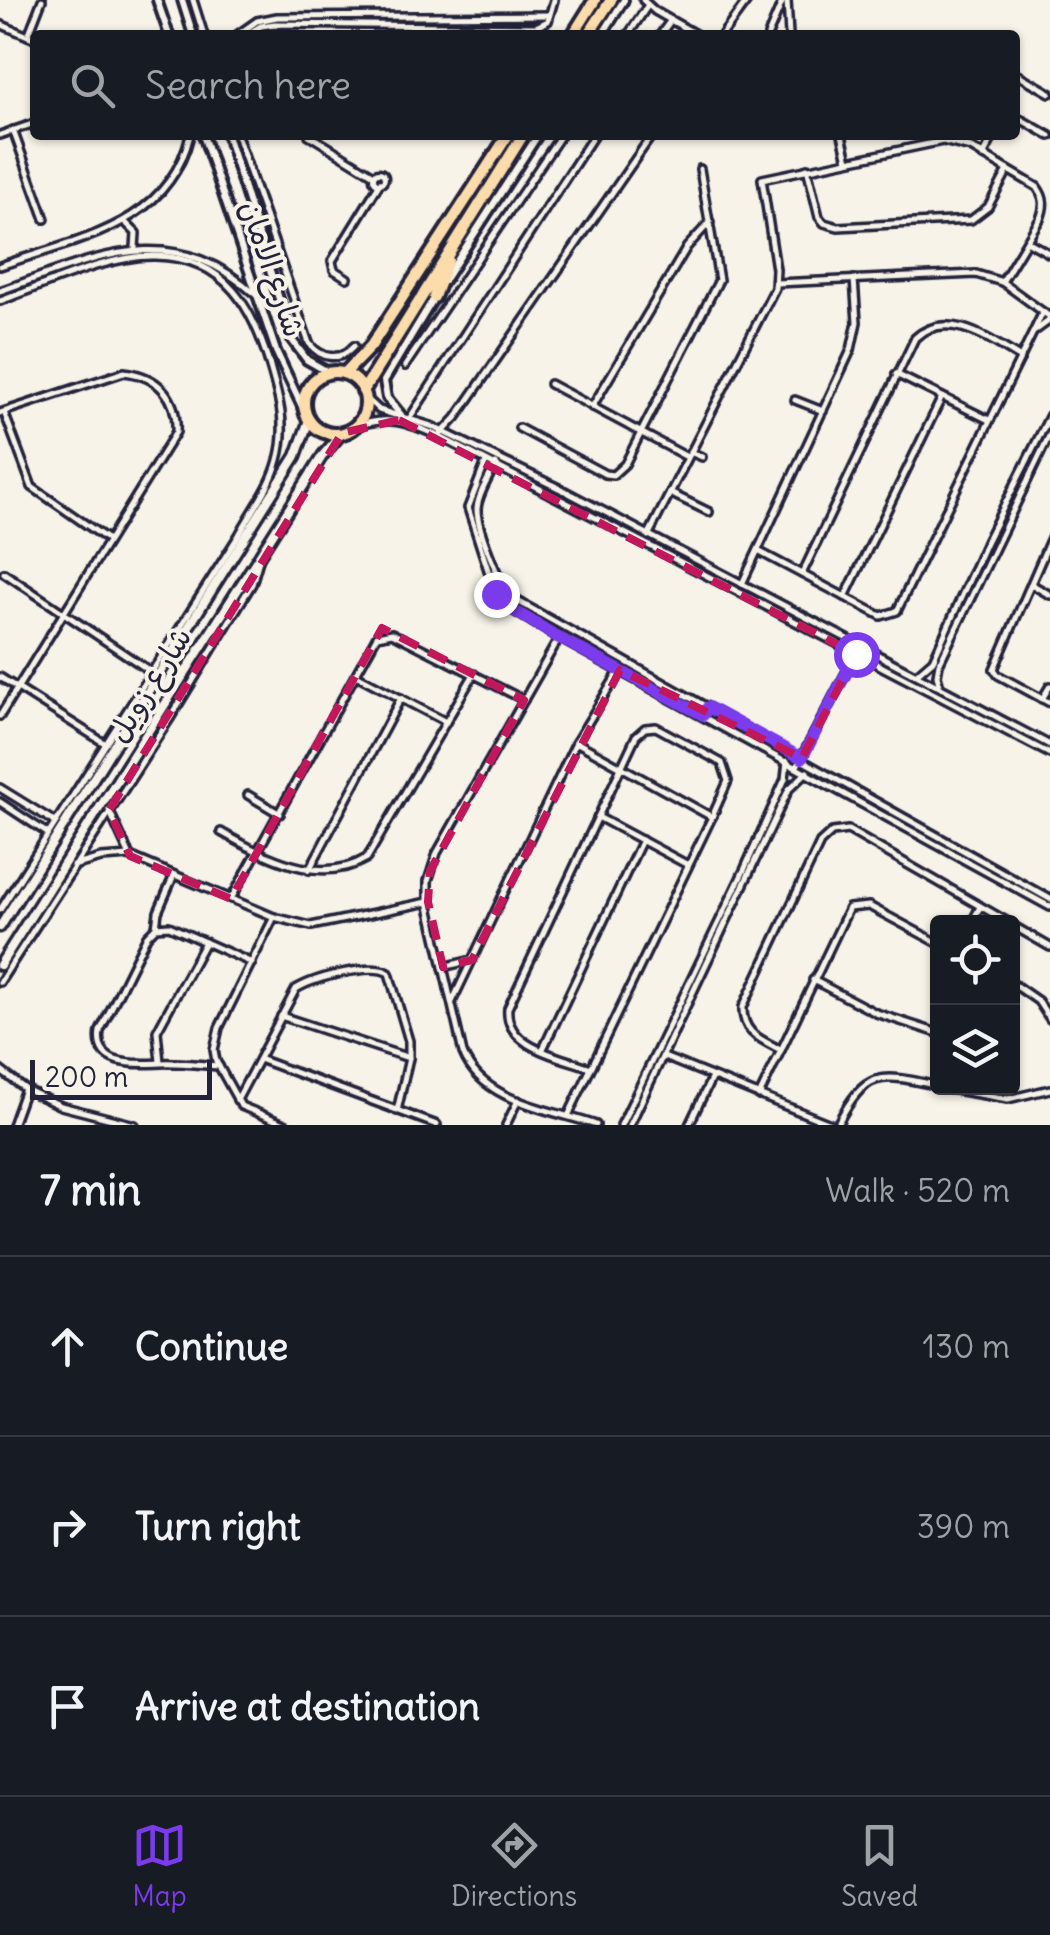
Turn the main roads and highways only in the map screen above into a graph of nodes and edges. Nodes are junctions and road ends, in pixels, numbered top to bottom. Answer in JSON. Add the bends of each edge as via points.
{"nodes":[{"id":1,"x":595,"y":0,"type":"edge"},
{"id":2,"x":611,"y":0,"type":"edge"},
{"id":3,"x":575,"y":30,"type":"edge"},
{"id":4,"x":591,"y":30,"type":"edge"},
{"id":5,"x":505,"y":140,"type":"edge"},
{"id":6,"x":521,"y":140,"type":"edge"},
{"id":7,"x":457,"y":238,"type":"junction"},
{"id":8,"x":434,"y":296,"type":"road end"},
{"id":9,"x":345,"y":374,"type":"junction"},
{"id":10,"x":364,"y":394,"type":"junction"},
{"id":11,"x":307,"y":418,"type":"junction"},
{"id":12,"x":347,"y":430,"type":"junction"},
{"id":13,"x":233,"y":558,"type":"junction"},
{"id":14,"x":252,"y":569,"type":"junction"},
{"id":15,"x":216,"y":588,"type":"junction"},
{"id":16,"x":230,"y":600,"type":"junction"},
{"id":17,"x":159,"y":714,"type":"junction"},
{"id":18,"x":168,"y":720,"type":"road end"},
{"id":19,"x":0,"y":926,"type":"edge"},
{"id":20,"x":0,"y":965,"type":"edge"}],
"edges":[{"from":1,"to":3,"type":"highway"},
{"from":2,"to":4,"type":"highway"},
{"from":5,"to":9,"type":"highway","via":[[371,346]]},
{"from":6,"to":7,"type":"highway"},
{"from":7,"to":8,"type":"highway"},
{"from":7,"to":10,"type":"highway"},
{"from":9,"to":10,"type":"highway"},
{"from":9,"to":11,"type":"highway","via":[[328,372],[307,388]]},
{"from":10,"to":12,"type":"highway","via":[[363,415]]},
{"from":11,"to":12,"type":"highway","via":[[321,431]]},
{"from":11,"to":13,"type":"main road","name":"شارع زويل","via":[[296,456]]},
{"from":12,"to":14,"type":"main road","name":"شارع زويل","via":[[323,455]]},
{"from":13,"to":14,"type":"main road","via":[[238,570]]},
{"from":13,"to":15,"type":"main road","name":"شارع زويل"},
{"from":14,"to":16,"type":"main road","name":"شارع زويل"},
{"from":15,"to":16,"type":"main road","via":[[228,591]]},
{"from":15,"to":19,"type":"main road","name":"شارع زويل"},
{"from":16,"to":17,"type":"main road","name":"شارع زويل"},
{"from":17,"to":18,"type":"main road"},
{"from":17,"to":20,"type":"main road","name":"شارع زويل"}]}
